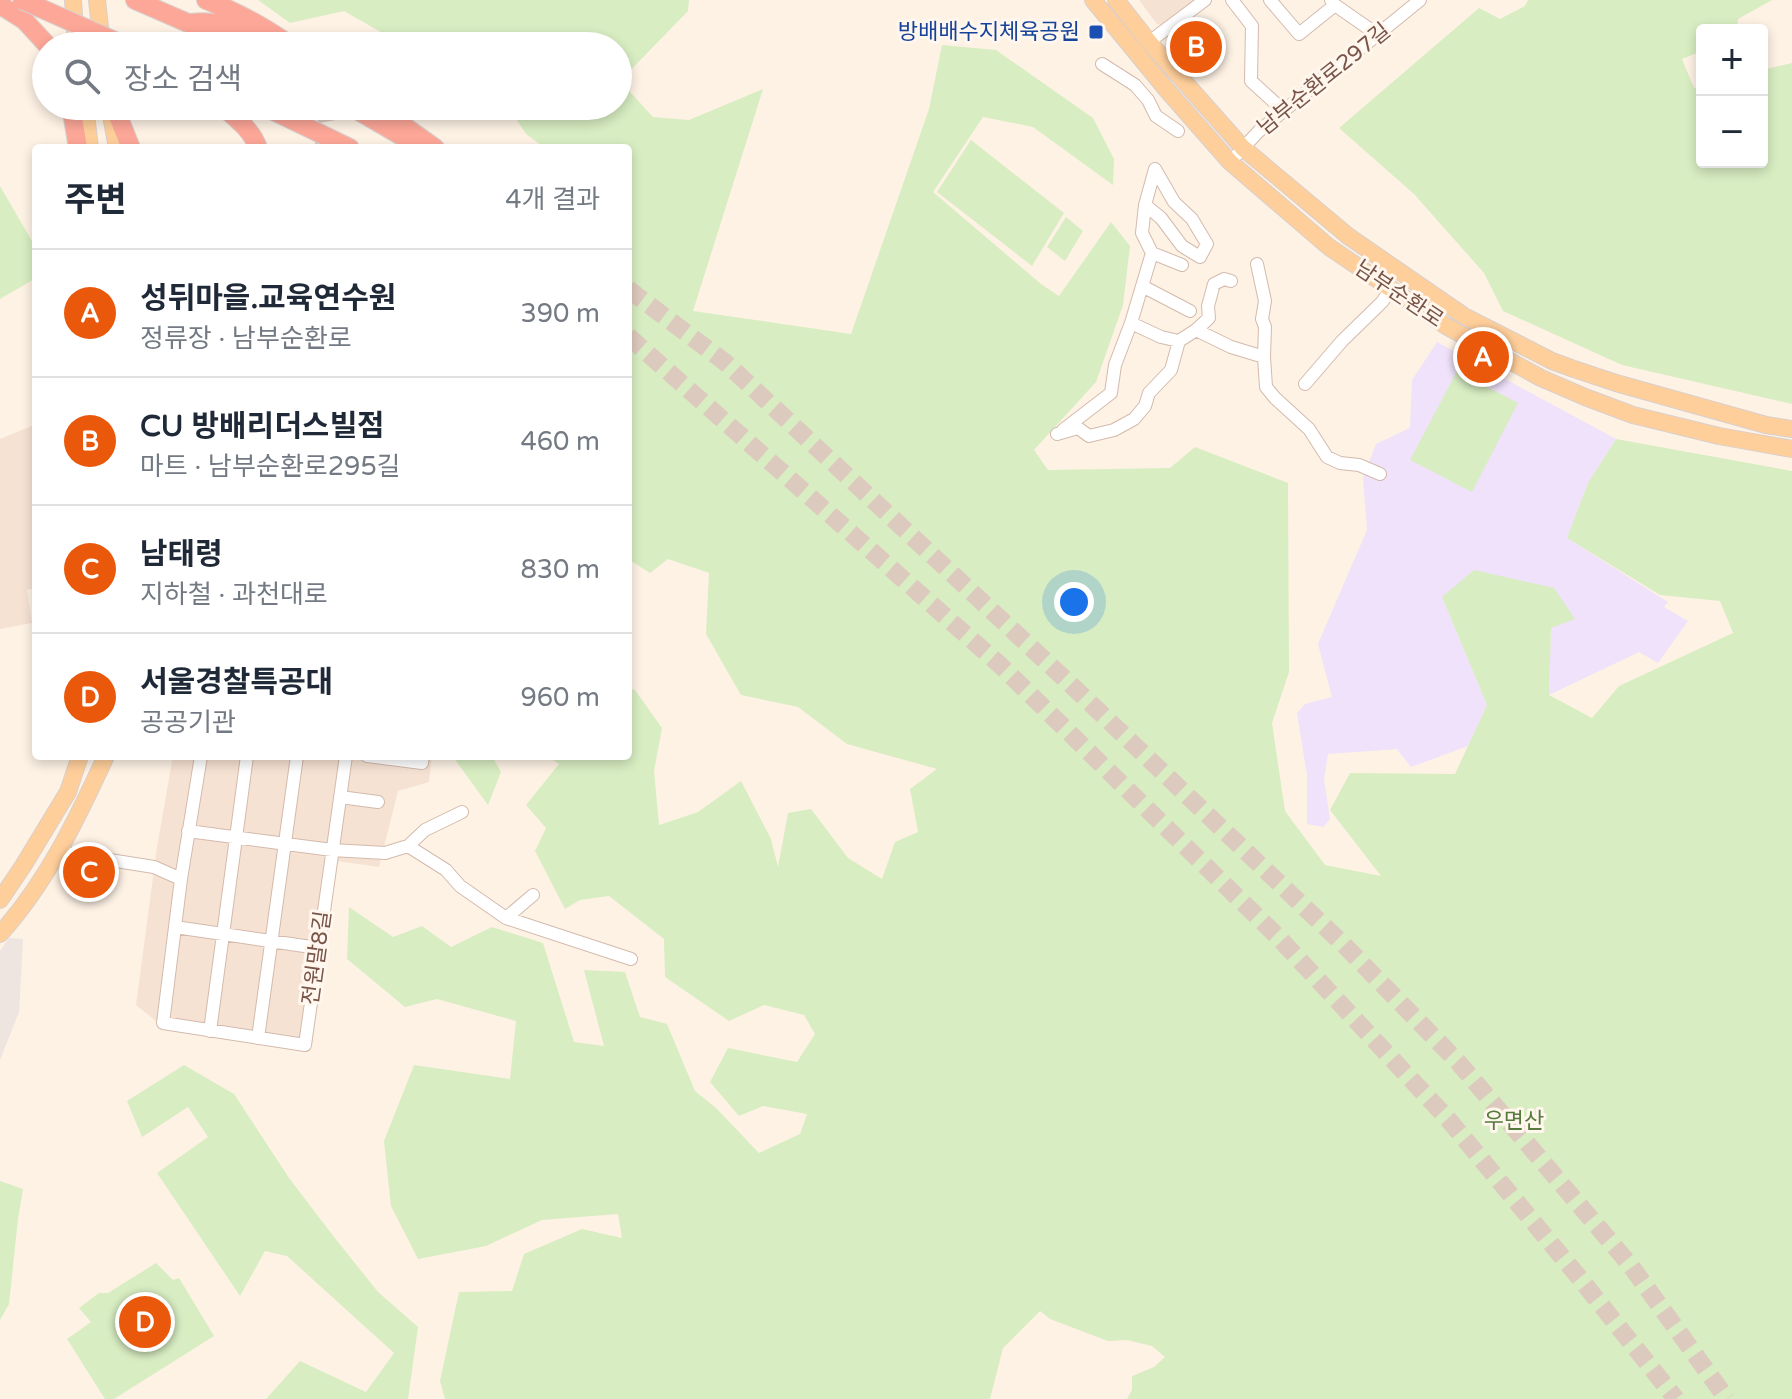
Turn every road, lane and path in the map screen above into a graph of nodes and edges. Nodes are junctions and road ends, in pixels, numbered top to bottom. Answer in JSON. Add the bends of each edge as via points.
{"nodes":[{"id":1,"x":22,"y":0,"type":"edge"},
{"id":2,"x":73,"y":0,"type":"edge"},
{"id":3,"x":97,"y":0,"type":"edge"},
{"id":4,"x":135,"y":0,"type":"edge"},
{"id":5,"x":206,"y":0,"type":"edge"},
{"id":6,"x":1093,"y":0,"type":"edge"},
{"id":7,"x":1116,"y":0,"type":"edge"},
{"id":8,"x":1205,"y":0,"type":"edge"},
{"id":9,"x":1232,"y":0,"type":"edge"},
{"id":10,"x":1270,"y":0,"type":"edge"},
{"id":11,"x":1419,"y":0,"type":"edge"},
{"id":12,"x":1333,"y":2,"type":"edge"},
{"id":13,"x":0,"y":5,"type":"edge"},
{"id":14,"x":188,"y":23,"type":"junction"},
{"id":15,"x":35,"y":32,"type":"edge"},
{"id":16,"x":75,"y":32,"type":"edge"},
{"id":17,"x":94,"y":32,"type":"edge"},
{"id":18,"x":100,"y":32,"type":"edge"},
{"id":19,"x":206,"y":32,"type":"edge"},
{"id":20,"x":250,"y":32,"type":"edge"},
{"id":21,"x":271,"y":32,"type":"edge"},
{"id":22,"x":1378,"y":35,"type":"junction"},
{"id":23,"x":1149,"y":42,"type":"junction"},
{"id":24,"x":1102,"y":64,"type":"dead end"},
{"id":25,"x":1284,"y":111,"type":"junction"},
{"id":26,"x":73,"y":120,"type":"edge"},
{"id":27,"x":87,"y":120,"type":"edge"},
{"id":28,"x":114,"y":120,"type":"edge"},
{"id":29,"x":118,"y":120,"type":"edge"},
{"id":30,"x":238,"y":120,"type":"edge"},
{"id":31,"x":292,"y":120,"type":"edge"},
{"id":32,"x":374,"y":120,"type":"edge"},
{"id":33,"x":396,"y":120,"type":"edge"},
{"id":34,"x":1178,"y":131,"type":"dead end"},
{"id":35,"x":77,"y":144,"type":"edge"},
{"id":36,"x":90,"y":144,"type":"edge"},
{"id":37,"x":117,"y":144,"type":"edge"},
{"id":38,"x":129,"y":144,"type":"edge"},
{"id":39,"x":257,"y":144,"type":"edge"},
{"id":40,"x":342,"y":144,"type":"edge"},
{"id":41,"x":415,"y":144,"type":"edge"},
{"id":42,"x":429,"y":144,"type":"edge"},
{"id":43,"x":1243,"y":148,"type":"junction"},
{"id":44,"x":1230,"y":162,"type":"junction"},
{"id":45,"x":1145,"y":205,"type":"junction"},
{"id":46,"x":1152,"y":253,"type":"junction"},
{"id":47,"x":1257,"y":264,"type":"dead end"},
{"id":48,"x":1182,"y":265,"type":"dead end"},
{"id":49,"x":1231,"y":281,"type":"dead end"},
{"id":50,"x":1142,"y":286,"type":"junction"},
{"id":51,"x":1391,"y":289,"type":"junction"},
{"id":52,"x":1190,"y":311,"type":"dead end"},
{"id":53,"x":1131,"y":323,"type":"junction"},
{"id":54,"x":1196,"y":330,"type":"junction"},
{"id":55,"x":1179,"y":341,"type":"junction"},
{"id":56,"x":1264,"y":357,"type":"junction"},
{"id":57,"x":1305,"y":384,"type":"dead end"},
{"id":58,"x":1792,"y":429,"type":"edge"},
{"id":59,"x":1792,"y":449,"type":"edge"},
{"id":60,"x":1380,"y":474,"type":"dead end"},
{"id":61,"x":79,"y":760,"type":"edge"},
{"id":62,"x":104,"y":760,"type":"edge"},
{"id":63,"x":200,"y":760,"type":"edge"},
{"id":64,"x":247,"y":760,"type":"edge"},
{"id":65,"x":296,"y":760,"type":"edge"},
{"id":66,"x":345,"y":760,"type":"edge"},
{"id":67,"x":398,"y":760,"type":"edge"},
{"id":68,"x":422,"y":760,"type":"edge"},
{"id":69,"x":340,"y":797,"type":"junction"},
{"id":70,"x":378,"y":802,"type":"dead end"},
{"id":71,"x":462,"y":812,"type":"dead end"},
{"id":72,"x":188,"y":831,"type":"junction"},
{"id":73,"x":237,"y":837,"type":"junction"},
{"id":74,"x":285,"y":844,"type":"junction"},
{"id":75,"x":408,"y":846,"type":"junction"},
{"id":76,"x":332,"y":850,"type":"junction"},
{"id":77,"x":59,"y":852,"type":"junction"},
{"id":78,"x":181,"y":879,"type":"junction"},
{"id":79,"x":533,"y":895,"type":"dead end"},
{"id":80,"x":0,"y":900,"type":"edge"},
{"id":81,"x":506,"y":918,"type":"junction"},
{"id":82,"x":175,"y":927,"type":"junction"},
{"id":83,"x":0,"y":934,"type":"edge"},
{"id":84,"x":223,"y":934,"type":"junction"},
{"id":85,"x":273,"y":941,"type":"junction"},
{"id":86,"x":318,"y":948,"type":"junction"},
{"id":87,"x":631,"y":959,"type":"dead end"},
{"id":88,"x":210,"y":1031,"type":"junction"},
{"id":89,"x":258,"y":1038,"type":"junction"}],
"edges":[{"from":1,"to":17,"type":"highway","bridge":true},
{"from":2,"to":16,"type":"main road"},
{"from":3,"to":18,"type":"main road"},
{"from":4,"to":14,"type":"highway"},
{"from":5,"to":21,"type":"highway"},
{"from":6,"to":44,"type":"main road","name":"남부순환로"},
{"from":7,"to":23,"type":"main road","name":"남부순환로"},
{"from":8,"to":23,"type":"street"},
{"from":9,"to":25,"type":"street","via":[[1252,26],[1251,81]]},
{"from":10,"to":12,"type":"street","via":[[1299,34]]},
{"from":11,"to":22,"type":"street","name":"남부순환로297길"},
{"from":12,"to":22,"type":"street"},
{"from":13,"to":15,"type":"highway"},
{"from":14,"to":19,"type":"highway"},
{"from":14,"to":20,"type":"highway","via":[[209,21]]},
{"from":22,"to":25,"type":"street","name":"남부순환로297길"},
{"from":23,"to":43,"type":"main road","name":"남부순환로"},
{"from":24,"to":34,"type":"street","via":[[1135,85],[1156,116]]},
{"from":25,"to":43,"type":"street","name":"남부순환로297길"},
{"from":26,"to":35,"type":"highway"},
{"from":27,"to":36,"type":"main road"},
{"from":28,"to":37,"type":"main road"},
{"from":29,"to":38,"type":"highway"},
{"from":30,"to":39,"type":"highway"},
{"from":31,"to":40,"type":"highway"},
{"from":32,"to":41,"type":"highway"},
{"from":33,"to":42,"type":"highway"},
{"from":43,"to":44,"type":"street","name":"남부순환로297길"},
{"from":43,"to":58,"type":"main road","name":"남부순환로","via":[[1348,236],[1464,316],[1552,361]]},
{"from":44,"to":51,"type":"main road","name":"남부순환로","via":[[1329,247]]},
{"from":45,"to":45,"type":"street","via":[[1156,166],[1174,202],[1207,244],[1200,257],[1182,246]]},
{"from":45,"to":46,"type":"street","via":[[1142,233]]},
{"from":46,"to":48,"type":"street"},
{"from":46,"to":50,"type":"street"},
{"from":47,"to":56,"type":"street","via":[[1265,301]]},
{"from":49,"to":54,"type":"street","via":[[1214,284],[1209,318]]},
{"from":50,"to":52,"type":"street"},
{"from":50,"to":53,"type":"street"},
{"from":51,"to":57,"type":"street"},
{"from":51,"to":59,"type":"main road","name":"남부순환로","via":[[1481,346],[1585,397],[1633,415]]},
{"from":53,"to":55,"type":"street"},
{"from":53,"to":55,"type":"street","via":[[1111,393],[1057,434],[1078,428],[1089,436],[1134,419],[1171,370]]},
{"from":54,"to":55,"type":"street"},
{"from":54,"to":56,"type":"street"},
{"from":56,"to":60,"type":"street","via":[[1266,387],[1309,429],[1327,457]]},
{"from":61,"to":80,"type":"main road","via":[[68,792]]},
{"from":62,"to":77,"type":"main road"},
{"from":63,"to":72,"type":"street"},
{"from":64,"to":73,"type":"street"},
{"from":65,"to":74,"type":"street"},
{"from":66,"to":69,"type":"street","name":"전원말8길"},
{"from":67,"to":68,"type":"street"},
{"from":69,"to":70,"type":"street"},
{"from":69,"to":76,"type":"street","name":"전원말8길"},
{"from":71,"to":75,"type":"street","via":[[425,830]]},
{"from":72,"to":73,"type":"street"},
{"from":72,"to":78,"type":"street"},
{"from":73,"to":74,"type":"street"},
{"from":73,"to":84,"type":"street"},
{"from":74,"to":76,"type":"street"},
{"from":74,"to":85,"type":"street"},
{"from":75,"to":76,"type":"street","via":[[385,853]]},
{"from":75,"to":81,"type":"street"},
{"from":76,"to":86,"type":"street","name":"전원말8길"},
{"from":77,"to":78,"type":"street","via":[[154,867]]},
{"from":77,"to":83,"type":"main road"},
{"from":78,"to":82,"type":"street"},
{"from":79,"to":81,"type":"street"},
{"from":81,"to":87,"type":"street"},
{"from":82,"to":84,"type":"street"},
{"from":82,"to":88,"type":"street","via":[[163,1023]]},
{"from":84,"to":85,"type":"street"},
{"from":84,"to":88,"type":"street"},
{"from":85,"to":86,"type":"street"},
{"from":85,"to":89,"type":"street"},
{"from":86,"to":89,"type":"street","name":"전원말8길","via":[[305,1045]]},
{"from":88,"to":89,"type":"street"}]}
